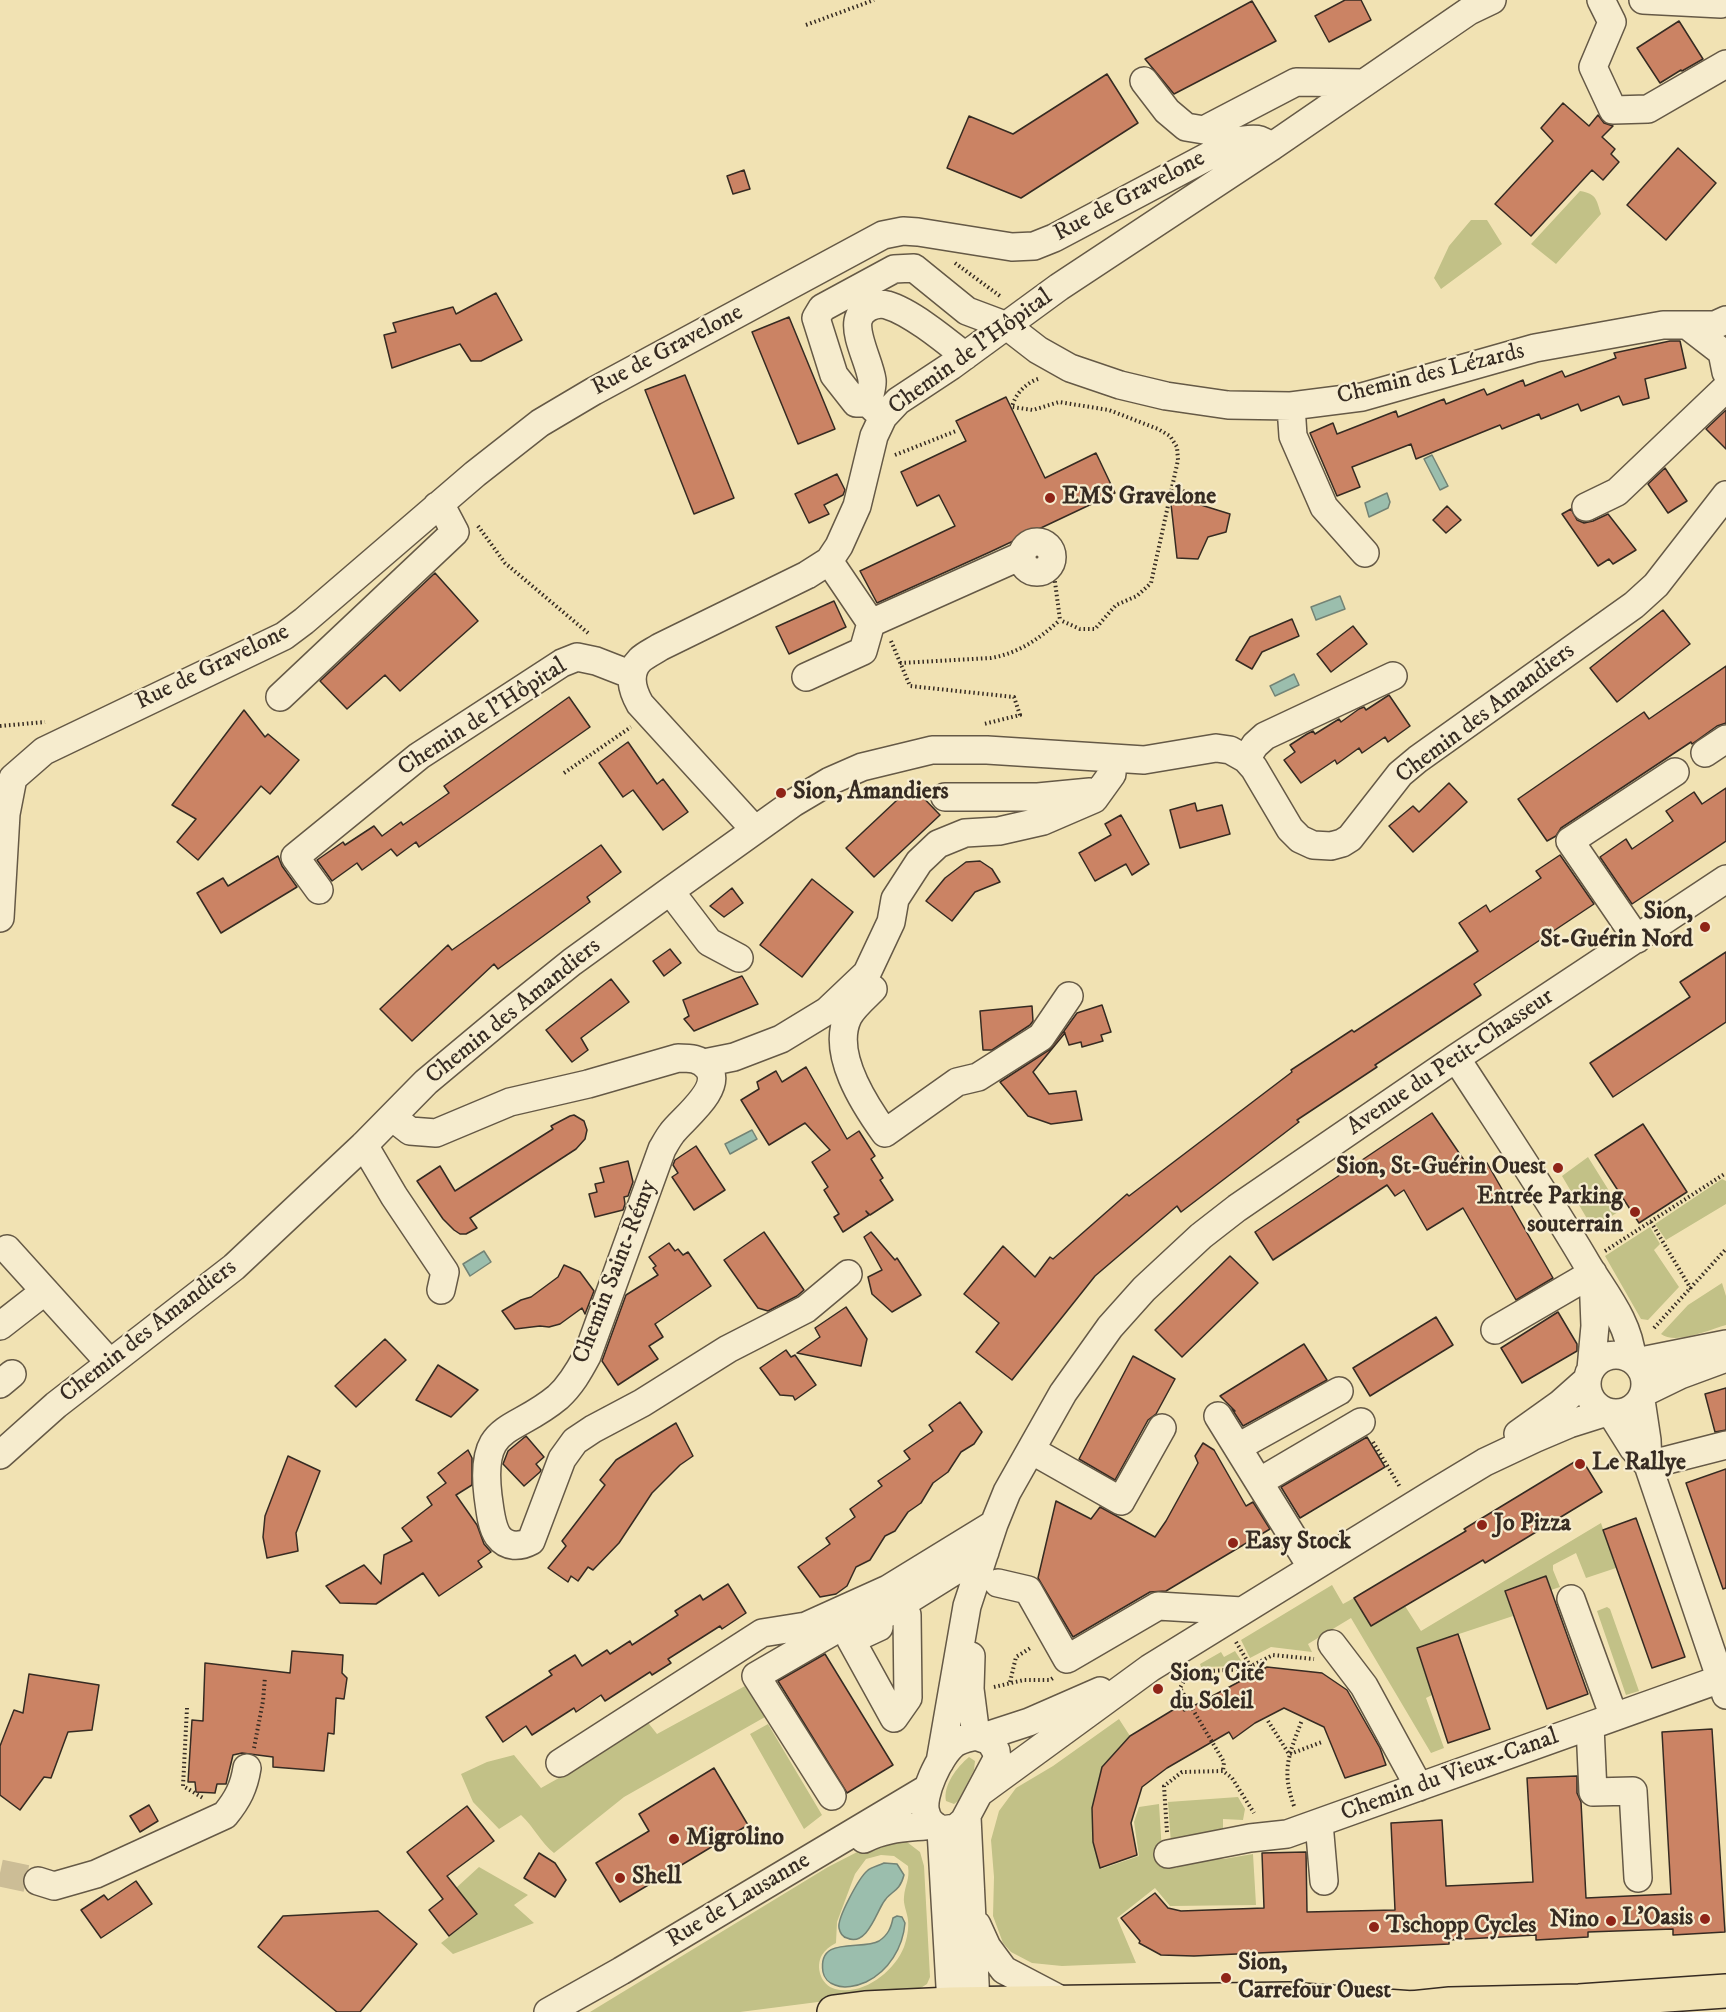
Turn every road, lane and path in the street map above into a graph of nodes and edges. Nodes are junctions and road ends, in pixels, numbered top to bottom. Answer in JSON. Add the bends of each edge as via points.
{"nodes":[{"id":1,"x":874,"y":0,"type":"edge"},
{"id":2,"x":1492,"y":0,"type":"edge"},
{"id":3,"x":1601,"y":0,"type":"edge"},
{"id":4,"x":1642,"y":0,"type":"edge"},
{"id":5,"x":1721,"y":4,"type":"dead end"},
{"id":6,"x":806,"y":25,"type":"dead end"},
{"id":7,"x":1726,"y":64,"type":"edge"},
{"id":8,"x":1144,"y":81,"type":"dead end"},
{"id":9,"x":1363,"y":83,"type":"junction"},
{"id":10,"x":1271,"y":147,"type":"junction"},
{"id":11,"x":951,"y":260,"type":"dead end"},
{"id":12,"x":1726,"y":320,"type":"edge"},
{"id":13,"x":1013,"y":321,"type":"junction"},
{"id":14,"x":1687,"y":325,"type":"junction"},
{"id":15,"x":965,"y":356,"type":"junction"},
{"id":16,"x":1726,"y":372,"type":"edge"},
{"id":17,"x":1726,"y":388,"type":"edge"},
{"id":18,"x":1020,"y":391,"type":"dead end"},
{"id":19,"x":1291,"y":406,"type":"junction"},
{"id":20,"x":875,"y":410,"type":"junction"},
{"id":21,"x":956,"y":431,"type":"dead end"},
{"id":22,"x":890,"y":456,"type":"dead end"},
{"id":23,"x":1726,"y":495,"type":"edge"},
{"id":24,"x":438,"y":506,"type":"junction"},
{"id":25,"x":1586,"y":507,"type":"dead end"},
{"id":26,"x":473,"y":518,"type":"dead end"},
{"id":27,"x":1365,"y":553,"type":"dead end"},
{"id":28,"x":1052,"y":559,"type":"joint"},
{"id":29,"x":829,"y":561,"type":"junction"},
{"id":30,"x":1060,"y":620,"type":"junction"},
{"id":31,"x":876,"y":621,"type":"junction"},
{"id":32,"x":594,"y":638,"type":"dead end"},
{"id":33,"x":900,"y":663,"type":"junction"},
{"id":34,"x":632,"y":675,"type":"junction"},
{"id":35,"x":806,"y":676,"type":"dead end"},
{"id":36,"x":1393,"y":676,"type":"dead end"},
{"id":37,"x":280,"y":697,"type":"dead end"},
{"id":38,"x":649,"y":714,"type":"junction"},
{"id":39,"x":1020,"y":715,"type":"dead end"},
{"id":40,"x":1112,"y":759,"type":"junction"},
{"id":41,"x":1246,"y":759,"type":"junction"},
{"id":42,"x":1675,"y":772,"type":"dead end"},
{"id":43,"x":564,"y":773,"type":"dead end"},
{"id":44,"x":1100,"y":791,"type":"junction"},
{"id":45,"x":945,"y":797,"type":"dead end"},
{"id":46,"x":755,"y":830,"type":"junction"},
{"id":47,"x":1726,"y":879,"type":"edge"},
{"id":48,"x":319,"y":890,"type":"dead end"},
{"id":49,"x":670,"y":891,"type":"junction"},
{"id":50,"x":0,"y":918,"type":"edge"},
{"id":51,"x":891,"y":922,"type":"junction"},
{"id":52,"x":1637,"y":939,"type":"junction"},
{"id":53,"x":739,"y":958,"type":"dead end"},
{"id":54,"x":1069,"y":996,"type":"dead end"},
{"id":55,"x":1456,"y":1058,"type":"junction"},
{"id":56,"x":704,"y":1063,"type":"junction"},
{"id":57,"x":392,"y":1117,"type":"junction"},
{"id":58,"x":364,"y":1145,"type":"junction"},
{"id":59,"x":1726,"y":1173,"type":"edge"},
{"id":60,"x":1651,"y":1222,"type":"junction"},
{"id":61,"x":7,"y":1249,"type":"dead end"},
{"id":62,"x":1726,"y":1249,"type":"edge"},
{"id":63,"x":1590,"y":1268,"type":"junction"},
{"id":64,"x":848,"y":1274,"type":"dead end"},
{"id":65,"x":1691,"y":1289,"type":"junction"},
{"id":66,"x":441,"y":1290,"type":"dead end"},
{"id":67,"x":45,"y":1291,"type":"junction"},
{"id":68,"x":0,"y":1326,"type":"edge"},
{"id":69,"x":1654,"y":1328,"type":"dead end"},
{"id":70,"x":1495,"y":1330,"type":"dead end"},
{"id":71,"x":1726,"y":1344,"type":"edge"},
{"id":72,"x":1633,"y":1354,"type":"junction"},
{"id":73,"x":1726,"y":1358,"type":"edge"},
{"id":74,"x":110,"y":1363,"type":"junction"},
{"id":75,"x":1589,"y":1375,"type":"junction"},
{"id":76,"x":1340,"y":1391,"type":"dead end"},
{"id":77,"x":1643,"y":1396,"type":"junction"},
{"id":78,"x":1609,"y":1412,"type":"junction"},
{"id":79,"x":1218,"y":1416,"type":"dead end"},
{"id":80,"x":1361,"y":1422,"type":"joint"},
{"id":81,"x":1162,"y":1428,"type":"dead end"},
{"id":82,"x":1726,"y":1445,"type":"edge"},
{"id":83,"x":1230,"y":1446,"type":"junction"},
{"id":84,"x":1031,"y":1450,"type":"junction"},
{"id":85,"x":0,"y":1455,"type":"edge"},
{"id":86,"x":1485,"y":1462,"type":"junction"},
{"id":87,"x":1648,"y":1465,"type":"junction"},
{"id":88,"x":1259,"y":1482,"type":"junction"},
{"id":89,"x":1402,"y":1490,"type":"dead end"},
{"id":90,"x":994,"y":1524,"type":"junction"},
{"id":91,"x":987,"y":1569,"type":"junction"},
{"id":92,"x":1307,"y":1571,"type":"junction"},
{"id":93,"x":1571,"y":1599,"type":"dead end"},
{"id":94,"x":1242,"y":1611,"type":"junction"},
{"id":95,"x":907,"y":1615,"type":"dead end"},
{"id":96,"x":1232,"y":1637,"type":"dead end"},
{"id":97,"x":1060,"y":1648,"type":"junction"},
{"id":98,"x":1336,"y":1649,"type":"joint"},
{"id":99,"x":1186,"y":1666,"type":"dead end"},
{"id":100,"x":1251,"y":1666,"type":"junction"},
{"id":101,"x":1150,"y":1668,"type":"junction"},
{"id":102,"x":1190,"y":1672,"type":"junction"},
{"id":103,"x":265,"y":1677,"type":"dead end"},
{"id":104,"x":1010,"y":1682,"type":"junction"},
{"id":105,"x":1724,"y":1684,"type":"edge"},
{"id":106,"x":990,"y":1688,"type":"dead end"},
{"id":107,"x":187,"y":1708,"type":"dead end"},
{"id":108,"x":1302,"y":1720,"type":"dead end"},
{"id":109,"x":1268,"y":1721,"type":"dead end"},
{"id":110,"x":1602,"y":1722,"type":"junction"},
{"id":111,"x":980,"y":1737,"type":"junction"},
{"id":112,"x":1322,"y":1742,"type":"dead end"},
{"id":113,"x":1289,"y":1754,"type":"junction"},
{"id":114,"x":940,"y":1762,"type":"junction"},
{"id":115,"x":560,"y":1763,"type":"dead end"},
{"id":116,"x":247,"y":1768,"type":"joint"},
{"id":117,"x":1223,"y":1771,"type":"junction"},
{"id":118,"x":1419,"y":1787,"type":"junction"},
{"id":119,"x":928,"y":1788,"type":"junction"},
{"id":120,"x":832,"y":1796,"type":"dead end"},
{"id":121,"x":973,"y":1805,"type":"junction"},
{"id":122,"x":1165,"y":1805,"type":"dead end"},
{"id":123,"x":225,"y":1815,"type":"junction"},
{"id":124,"x":1319,"y":1823,"type":"junction"},
{"id":125,"x":937,"y":1828,"type":"junction"},
{"id":126,"x":1269,"y":1836,"type":"junction"},
{"id":127,"x":1168,"y":1854,"type":"dead end"},
{"id":128,"x":1638,"y":1878,"type":"dead end"},
{"id":129,"x":38,"y":1881,"type":"tunnel mouth"},
{"id":130,"x":1324,"y":1881,"type":"dead end"},
{"id":131,"x":973,"y":1917,"type":"junction"},
{"id":132,"x":1726,"y":1991,"type":"edge"},
{"id":133,"x":1065,"y":2002,"type":"junction"},
{"id":134,"x":964,"y":2008,"type":"edge"},
{"id":135,"x":1413,"y":2008,"type":"junction"},
{"id":136,"x":548,"y":2012,"type":"edge"},
{"id":137,"x":575,"y":2012,"type":"edge"},
{"id":138,"x":834,"y":2012,"type":"edge"},
{"id":139,"x":1376,"y":2012,"type":"edge"}],
"edges":[{"from":1,"to":6,"type":"path"},
{"from":2,"to":9,"type":"street","via":[[1469,11]]},
{"from":3,"to":7,"type":"street","via":[[1612,22],[1593,67],[1613,110],[1648,109]]},
{"from":4,"to":5,"type":"street"},
{"from":8,"to":9,"type":"street","via":[[1167,111],[1186,127],[1204,130],[1296,82]]},
{"from":9,"to":10,"type":"street"},
{"from":10,"to":13,"type":"street","name":"Chemin de l'Hôpital"},
{"from":10,"to":24,"type":"street","name":"Rue de Gravelone","via":[[1253,138],[1237,141],[1034,246],[1012,247],[918,232],[883,235],[549,418]]},
{"from":11,"to":13,"type":"path","via":[[1003,298]]},
{"from":12,"to":14,"type":"street","name":"Chemin des Lézards","via":[[1715,325]]},
{"from":13,"to":15,"type":"street","name":"Chemin de l'Hôpital"},
{"from":13,"to":19,"type":"street","name":"Chemin des Lézards","via":[[1051,359],[1120,385],[1228,405]]},
{"from":13,"to":20,"type":"street","name":"Chemin des Lézards","via":[[967,311],[914,268],[894,269],[822,308],[816,318],[834,375],[856,403]]},
{"from":14,"to":16,"type":"street","via":[[1722,351]]},
{"from":14,"to":19,"type":"street","name":"Chemin des Lézards","via":[[1663,325],[1535,348],[1362,397]]},
{"from":15,"to":20,"type":"street","name":"Chemin de l'Hôpital","via":[[898,401]]},
{"from":15,"to":20,"type":"street","via":[[904,314],[885,304],[872,305],[857,322],[873,382]]},
{"from":17,"to":25,"type":"street","via":[[1617,492]]},
{"from":18,"to":30,"type":"path","via":[[1012,407],[1033,410],[1059,402],[1109,410],[1158,429],[1170,436],[1176,447],[1176,476],[1151,583],[1137,596],[1116,605],[1095,629],[1080,629]]},
{"from":19,"to":27,"type":"street","via":[[1293,436],[1324,507]]},
{"from":20,"to":29,"type":"street","name":"Chemin de l'Hôpital","via":[[874,436],[857,506]]},
{"from":21,"to":22,"type":"path"},
{"from":23,"to":41,"type":"street","name":"Chemin des Amandiers","via":[[1656,585],[1634,605],[1418,759],[1400,774],[1342,843],[1313,845],[1300,839]]},
{"from":24,"to":37,"type":"street","via":[[455,532]]},
{"from":24,"to":50,"type":"street","name":"Rue de Gravelone","via":[[284,636],[44,751],[13,778],[6,814]]},
{"from":26,"to":32,"type":"path","via":[[505,563]]},
{"from":28,"to":30,"type":"path"},
{"from":28,"to":31,"type":"street","via":[[1047,568],[1038,572],[1028,569],[1021,556]]},
{"from":29,"to":31,"type":"street"},
{"from":29,"to":34,"type":"street","name":"Chemin de l'Hôpital","via":[[660,647],[640,660]]},
{"from":30,"to":33,"type":"path","via":[[1042,636],[1004,656]]},
{"from":31,"to":33,"type":"path"},
{"from":31,"to":35,"type":"street","via":[[863,651]]},
{"from":33,"to":39,"type":"path","via":[[910,686],[1014,697]]},
{"from":34,"to":38,"type":"street","via":[[633,691]]},
{"from":34,"to":48,"type":"street","name":"Chemin de l'Hôpital","via":[[576,657],[419,756],[295,857]]},
{"from":36,"to":41,"type":"street","via":[[1265,736]]},
{"from":38,"to":43,"type":"path"},
{"from":38,"to":46,"type":"street"},
{"from":40,"to":41,"type":"street","name":"Chemin des Amandiers","via":[[1160,758],[1216,748]]},
{"from":40,"to":44,"type":"street","via":[[1112,774]]},
{"from":40,"to":46,"type":"street","name":"Chemin des Amandiers","via":[[932,750],[862,767],[793,803]]},
{"from":42,"to":52,"type":"street","via":[[1570,841]]},
{"from":44,"to":45,"type":"street","via":[[1038,797]]},
{"from":44,"to":51,"type":"street","via":[[1094,799],[1043,821],[999,831],[965,833],[938,844],[919,862],[895,899]]},
{"from":46,"to":49,"type":"street","name":"Chemin des Amandiers"},
{"from":47,"to":52,"type":"street","name":"Avenue du Petit-Chasseur"},
{"from":49,"to":53,"type":"street","via":[[709,942]]},
{"from":49,"to":57,"type":"street","name":"Chemin des Amandiers","via":[[511,1011],[426,1082]]},
{"from":51,"to":54,"type":"street","via":[[896,933],[889,962],[873,989],[848,1016],[842,1041],[846,1063],[885,1133],[957,1082],[978,1077],[1041,1037]]},
{"from":51,"to":56,"type":"street","via":[[867,973],[827,1011],[781,1039],[734,1057]]},
{"from":52,"to":55,"type":"street","name":"Avenue du Petit-Chasseur"},
{"from":55,"to":63,"type":"street"},
{"from":55,"to":84,"type":"street","name":"Avenue du Petit-Chasseur","via":[[1237,1208],[1143,1289],[1063,1393]]},
{"from":56,"to":57,"type":"street","via":[[678,1058],[510,1102],[436,1133],[410,1131]]},
{"from":56,"to":64,"type":"street","name":"Chemin Saint-Rémy","via":[[711,1072],[711,1082],[699,1106],[672,1132],[662,1149],[579,1371],[558,1396],[504,1431],[489,1452],[486,1481],[500,1539],[514,1546],[531,1541],[562,1459],[575,1442],[728,1349],[806,1309]]},
{"from":57,"to":58,"type":"street","name":"Chemin des Amandiers"},
{"from":58,"to":66,"type":"street","via":[[445,1272]]},
{"from":58,"to":74,"type":"street","name":"Chemin des Amandiers","via":[[234,1267]]},
{"from":59,"to":60,"type":"path"},
{"from":60,"to":63,"type":"path"},
{"from":60,"to":65,"type":"path"},
{"from":61,"to":67,"type":"street"},
{"from":62,"to":65,"type":"path"},
{"from":63,"to":70,"type":"street"},
{"from":63,"to":72,"type":"street","via":[[1610,1298]]},
{"from":63,"to":75,"type":"street","via":[[1595,1326]]},
{"from":65,"to":69,"type":"path"},
{"from":67,"to":68,"type":"street"},
{"from":67,"to":74,"type":"street"},
{"from":71,"to":72,"type":"street","via":[[1665,1355],[1642,1349]]},
{"from":72,"to":75,"type":"street","via":[[1609,1355],[1595,1363]]},
{"from":72,"to":77,"type":"street","via":[[1645,1376]]},
{"from":73,"to":77,"type":"street","via":[[1680,1375]]},
{"from":74,"to":85,"type":"street","name":"Chemin des Amandiers"},
{"from":75,"to":78,"type":"street","via":[[1591,1400]]},
{"from":75,"to":86,"type":"street","via":[[1560,1404]]},
{"from":76,"to":83,"type":"street"},
{"from":77,"to":78,"type":"street","via":[[1628,1411]]},
{"from":77,"to":87,"type":"street"},
{"from":78,"to":86,"type":"street","via":[[1569,1424]]},
{"from":78,"to":87,"type":"street"},
{"from":79,"to":83,"type":"street"},
{"from":80,"to":88,"type":"street"},
{"from":80,"to":89,"type":"path"},
{"from":81,"to":84,"type":"street","via":[[1121,1501]]},
{"from":82,"to":87,"type":"street"},
{"from":83,"to":88,"type":"street"},
{"from":83,"to":92,"type":"street","via":[[1241,1472]]},
{"from":84,"to":90,"type":"street","name":"Avenue du Petit-Chasseur"},
{"from":86,"to":92,"type":"street"},
{"from":87,"to":105,"type":"street"},
{"from":88,"to":92,"type":"street"},
{"from":90,"to":91,"type":"street","name":"Avenue du Petit-Chasseur"},
{"from":90,"to":115,"type":"street","via":[[888,1589],[806,1626],[762,1633]]},
{"from":91,"to":95,"type":"street"},
{"from":91,"to":97,"type":"street","via":[[1028,1590]]},
{"from":91,"to":111,"type":"street","via":[[972,1647],[970,1689]]},
{"from":91,"to":114,"type":"street","name":"Avenue du Petit-Chasseur","via":[[967,1606]]},
{"from":91,"to":120,"type":"street","via":[[884,1615],[837,1629],[756,1676]]},
{"from":92,"to":94,"type":"street"},
{"from":93,"to":110,"type":"street"},
{"from":94,"to":97,"type":"street","via":[[1158,1606]]},
{"from":94,"to":101,"type":"street"},
{"from":96,"to":100,"type":"path"},
{"from":97,"to":104,"type":"path","via":[[1016,1657]]},
{"from":97,"to":104,"type":"path","via":[[1071,1668],[1050,1680]]},
{"from":98,"to":100,"type":"path","via":[[1316,1659],[1273,1654]]},
{"from":98,"to":118,"type":"street","via":[[1364,1686]]},
{"from":99,"to":102,"type":"path"},
{"from":100,"to":102,"type":"path"},
{"from":101,"to":111,"type":"street","via":[[1029,1722]]},
{"from":101,"to":121,"type":"street"},
{"from":102,"to":117,"type":"path","via":[[1180,1688],[1224,1762]]},
{"from":103,"to":116,"type":"path"},
{"from":104,"to":106,"type":"path"},
{"from":105,"to":110,"type":"street","name":"Chemin du Vieux-Canal"},
{"from":107,"to":123,"type":"path","via":[[183,1786]]},
{"from":108,"to":113,"type":"path"},
{"from":109,"to":113,"type":"path"},
{"from":110,"to":118,"type":"street","name":"Chemin du Vieux-Canal"},
{"from":110,"to":128,"type":"street","via":[[1593,1792],[1633,1791]]},
{"from":111,"to":114,"type":"street","via":[[964,1738]]},
{"from":111,"to":121,"type":"street","via":[[994,1746],[997,1759]]},
{"from":112,"to":113,"type":"path"},
{"from":113,"to":124,"type":"path","via":[[1286,1772],[1293,1805]]},
{"from":114,"to":119,"type":"street"},
{"from":116,"to":123,"type":"street","via":[[244,1786]]},
{"from":117,"to":122,"type":"path","via":[[1182,1772],[1164,1786]]},
{"from":117,"to":126,"type":"path","via":[[1232,1778]]},
{"from":118,"to":124,"type":"street","name":"Chemin du Vieux-Canal"},
{"from":119,"to":125,"type":"street","via":[[925,1809]]},
{"from":119,"to":136,"type":"street","name":"Rue de Lausanne"},
{"from":121,"to":125,"type":"street","via":[[956,1828]]},
{"from":121,"to":131,"type":"street"},
{"from":123,"to":129,"type":"street","via":[[96,1874],[54,1886]]},
{"from":124,"to":126,"type":"street","name":"Chemin du Vieux-Canal"},
{"from":124,"to":130,"type":"street"},
{"from":125,"to":134,"type":"street"},
{"from":125,"to":137,"type":"street","name":"Rue de Lausanne","via":[[893,1828],[873,1834],[800,1874]]},
{"from":126,"to":127,"type":"street","name":"Chemin du Vieux-Canal"},
{"from":131,"to":133,"type":"street","via":[[987,1947],[1004,1970]]},
{"from":131,"to":134,"type":"street"},
{"from":132,"to":135,"type":"main road"},
{"from":133,"to":134,"type":"main road"},
{"from":133,"to":135,"type":"main road","via":[[1288,1999]]},
{"from":134,"to":138,"type":"main road","via":[[866,2008]]},
{"from":135,"to":139,"type":"main road"}]}
